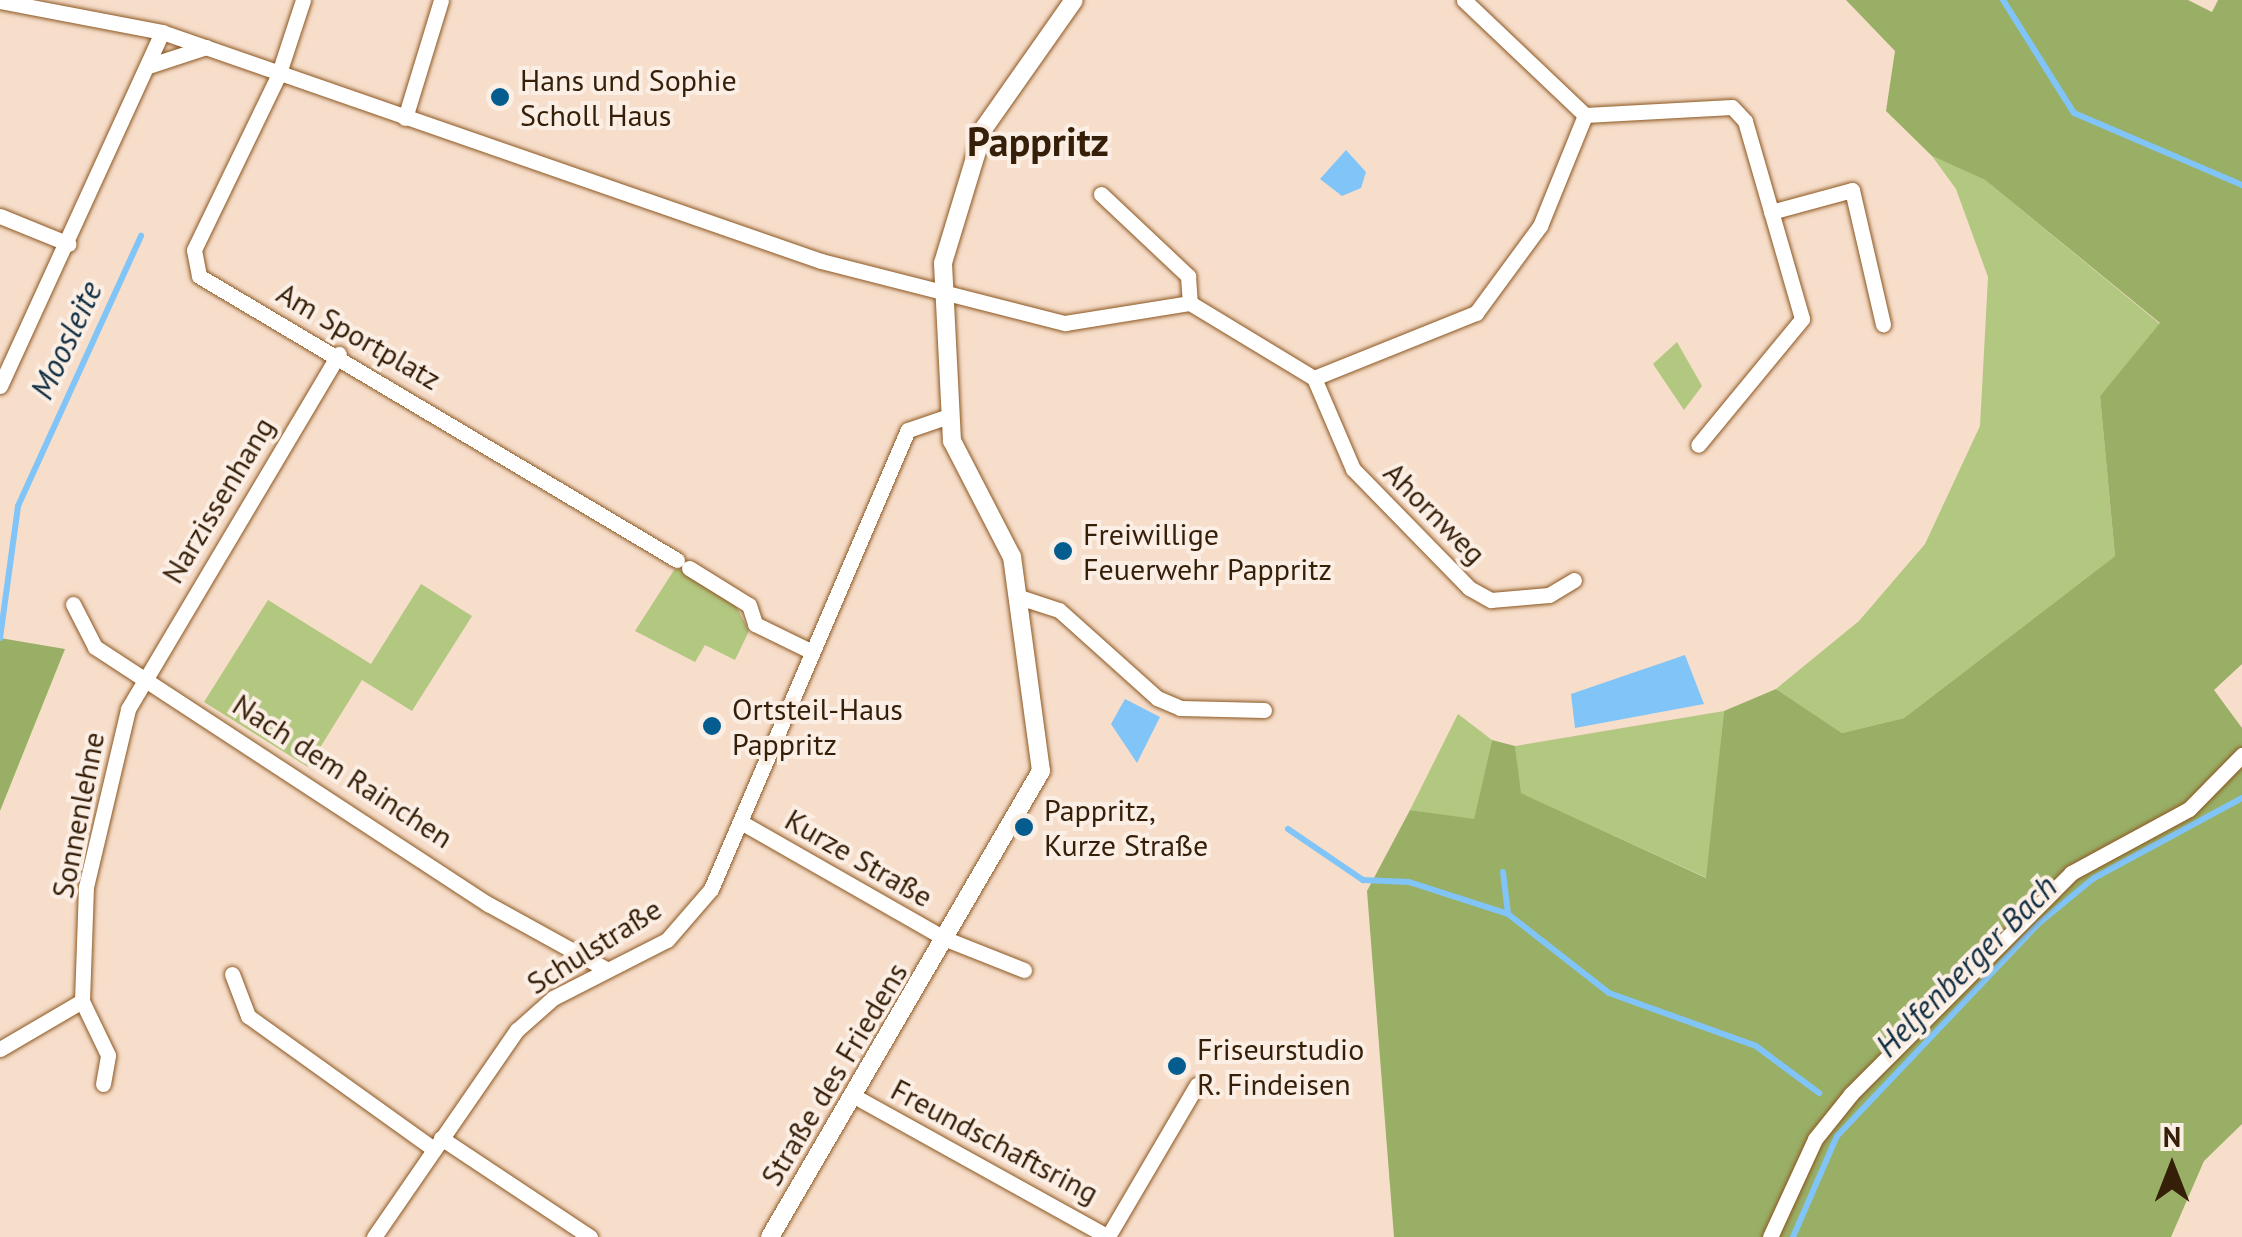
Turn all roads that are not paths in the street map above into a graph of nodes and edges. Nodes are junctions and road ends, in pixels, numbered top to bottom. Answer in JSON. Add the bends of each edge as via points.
{"nodes":[{"id":1,"x":303,"y":0,"type":"edge"},
{"id":2,"x":440,"y":0,"type":"edge"},
{"id":3,"x":1074,"y":0,"type":"edge"},
{"id":4,"x":1464,"y":0,"type":"edge"},
{"id":5,"x":11,"y":2,"type":"edge"},
{"id":6,"x":162,"y":32,"type":"junction"},
{"id":7,"x":206,"y":47,"type":"junction"},
{"id":8,"x":148,"y":66,"type":"junction"},
{"id":9,"x":278,"y":76,"type":"junction"},
{"id":10,"x":1585,"y":114,"type":"junction"},
{"id":11,"x":405,"y":118,"type":"junction"},
{"id":12,"x":1100,"y":194,"type":"dead end"},
{"id":13,"x":1771,"y":212,"type":"junction"},
{"id":14,"x":0,"y":216,"type":"edge"},
{"id":15,"x":69,"y":244,"type":"junction"},
{"id":16,"x":943,"y":286,"type":"junction"},
{"id":17,"x":1190,"y":303,"type":"junction"},
{"id":18,"x":1883,"y":324,"type":"dead end"},
{"id":19,"x":339,"y":354,"type":"junction"},
{"id":20,"x":1314,"y":378,"type":"junction"},
{"id":21,"x":0,"y":386,"type":"edge"},
{"id":22,"x":949,"y":416,"type":"junction"},
{"id":23,"x":1698,"y":445,"type":"dead end"},
{"id":24,"x":1574,"y":580,"type":"dead end"},
{"id":25,"x":1022,"y":598,"type":"junction"},
{"id":26,"x":73,"y":604,"type":"dead end"},
{"id":27,"x":810,"y":650,"type":"junction"},
{"id":28,"x":144,"y":674,"type":"junction"},
{"id":29,"x":1264,"y":710,"type":"dead end"},
{"id":30,"x":2242,"y":755,"type":"edge"},
{"id":31,"x":746,"y":824,"type":"junction"},
{"id":32,"x":946,"y":939,"type":"junction"},
{"id":33,"x":604,"y":968,"type":"junction"},
{"id":34,"x":1024,"y":970,"type":"dead end"},
{"id":35,"x":232,"y":974,"type":"dead end"},
{"id":36,"x":82,"y":1001,"type":"junction"},
{"id":37,"x":0,"y":1049,"type":"edge"},
{"id":38,"x":103,"y":1084,"type":"dead end"},
{"id":39,"x":1197,"y":1085,"type":"dead end"},
{"id":40,"x":854,"y":1096,"type":"junction"},
{"id":41,"x":438,"y":1144,"type":"junction"},
{"id":42,"x":1109,"y":1235,"type":"edge"},
{"id":43,"x":374,"y":1237,"type":"edge"},
{"id":44,"x":590,"y":1237,"type":"edge"},
{"id":45,"x":770,"y":1237,"type":"edge"},
{"id":46,"x":1770,"y":1237,"type":"edge"}],
"edges":[{"from":1,"to":9,"type":"street","name":"Am Sportplatz"},
{"from":2,"to":11,"type":"street"},
{"from":3,"to":16,"type":"street","name":"Straße des Friedens","via":[[984,128],[956,204]]},
{"from":4,"to":10,"type":"street"},
{"from":5,"to":6,"type":"street"},
{"from":6,"to":7,"type":"street"},
{"from":6,"to":8,"type":"street"},
{"from":7,"to":8,"type":"street"},
{"from":7,"to":9,"type":"street"},
{"from":8,"to":15,"type":"street"},
{"from":9,"to":11,"type":"street"},
{"from":9,"to":19,"type":"street","name":"Am Sportplatz","via":[[194,250],[199,276]]},
{"from":10,"to":13,"type":"street","via":[[1732,107],[1745,121]]},
{"from":10,"to":20,"type":"street","via":[[1540,226],[1476,313]]},
{"from":11,"to":16,"type":"street","via":[[729,237]]},
{"from":12,"to":17,"type":"street","via":[[1188,276]]},
{"from":13,"to":18,"type":"street","via":[[1852,190]]},
{"from":13,"to":23,"type":"street","via":[[1798,330]]},
{"from":14,"to":15,"type":"street"},
{"from":15,"to":21,"type":"street"},
{"from":16,"to":17,"type":"street","via":[[1065,323]]},
{"from":16,"to":22,"type":"street","name":"Straße des Friedens"},
{"from":17,"to":20,"type":"street"},
{"from":19,"to":27,"type":"street","name":"Am Sportplatz","via":[[749,605],[755,624]]},
{"from":19,"to":28,"type":"street","name":"Narzissenhang"},
{"from":20,"to":24,"type":"street","name":"Ahornweg","via":[[1353,469],[1470,588],[1490,600],[1550,596]]},
{"from":22,"to":25,"type":"street","name":"Straße des Friedens"},
{"from":22,"to":27,"type":"street","name":"Schulstraße","via":[[908,430]]},
{"from":25,"to":29,"type":"street","via":[[1059,610],[1158,698],[1180,708]]},
{"from":25,"to":32,"type":"street","name":"Straße des Friedens","via":[[1041,771]]},
{"from":26,"to":28,"type":"street","name":"Nach dem Rainchen","via":[[84,638]]},
{"from":27,"to":31,"type":"street","name":"Schulstraße"},
{"from":28,"to":33,"type":"street","name":"Nach dem Rainchen","via":[[488,904]]},
{"from":28,"to":36,"type":"street","name":"Sonnenlehne","via":[[103,796],[86,887]]},
{"from":30,"to":46,"type":"street","via":[[2189,809],[2071,873],[1851,1094],[1816,1139]]},
{"from":31,"to":32,"type":"street","name":"Kurze Straße"},
{"from":31,"to":33,"type":"street","name":"Schulstraße","via":[[682,926]]},
{"from":32,"to":34,"type":"street"},
{"from":32,"to":40,"type":"street","name":"Straße des Friedens"},
{"from":33,"to":41,"type":"street","name":"Schulstraße","via":[[518,1030]]},
{"from":35,"to":41,"type":"street","via":[[248,1016]]},
{"from":36,"to":37,"type":"street"},
{"from":36,"to":38,"type":"street","name":"Sonnenlehne","via":[[108,1055]]},
{"from":39,"to":42,"type":"street","name":"Freundschaftsring"},
{"from":40,"to":42,"type":"street","name":"Freundschaftsring"},
{"from":40,"to":45,"type":"street","name":"Straße des Friedens"},
{"from":41,"to":43,"type":"street","name":"Schulstraße"},
{"from":41,"to":44,"type":"street"}]}
